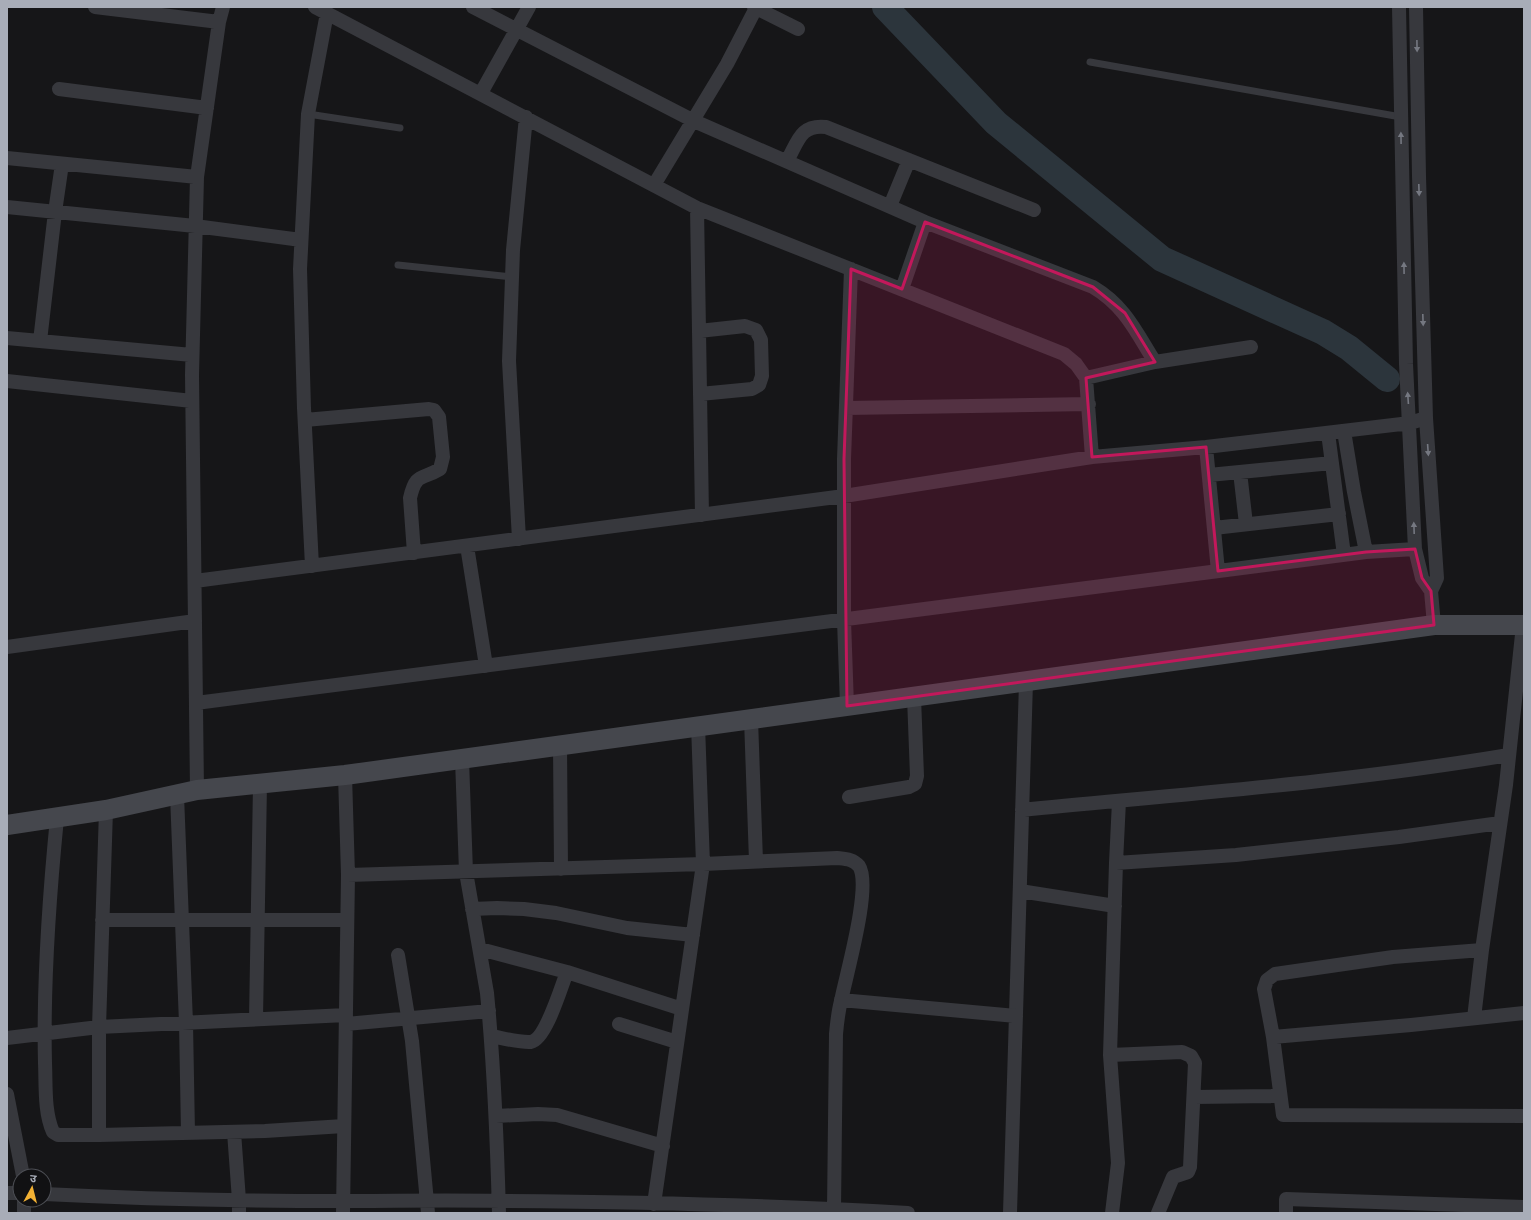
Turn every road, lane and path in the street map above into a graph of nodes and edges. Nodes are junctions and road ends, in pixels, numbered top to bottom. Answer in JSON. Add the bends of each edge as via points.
{"nodes":[{"id":1,"x":95,"y":7,"type":"edge"},
{"id":2,"x":223,"y":7,"type":"edge"},
{"id":3,"x":473,"y":7,"type":"edge"},
{"id":4,"x":529,"y":7,"type":"edge"},
{"id":5,"x":1399,"y":7,"type":"edge"},
{"id":6,"x":1416,"y":7,"type":"edge"},
{"id":7,"x":755,"y":8,"type":"edge"},
{"id":8,"x":321,"y":10,"type":"edge"},
{"id":9,"x":219,"y":22,"type":"junction"},
{"id":10,"x":798,"y":28,"type":"dead end"},
{"id":11,"x":516,"y":29,"type":"junction"},
{"id":12,"x":1090,"y":62,"type":"dead end"},
{"id":13,"x":59,"y":89,"type":"dead end"},
{"id":14,"x":481,"y":93,"type":"junction"},
{"id":15,"x":207,"y":108,"type":"junction"},
{"id":16,"x":308,"y":114,"type":"junction"},
{"id":17,"x":526,"y":117,"type":"junction"},
{"id":18,"x":1401,"y":117,"type":"junction"},
{"id":19,"x":694,"y":121,"type":"junction"},
{"id":20,"x":400,"y":128,"type":"dead end"},
{"id":21,"x":7,"y":158,"type":"edge"},
{"id":22,"x":909,"y":160,"type":"junction"},
{"id":23,"x":787,"y":161,"type":"junction"},
{"id":24,"x":62,"y":164,"type":"junction"},
{"id":25,"x":196,"y":177,"type":"junction"},
{"id":26,"x":654,"y":185,"type":"junction"},
{"id":27,"x":890,"y":206,"type":"junction"},
{"id":28,"x":7,"y":207,"type":"edge"},
{"id":29,"x":697,"y":208,"type":"junction"},
{"id":30,"x":1034,"y":210,"type":"dead end"},
{"id":31,"x":55,"y":212,"type":"junction"},
{"id":32,"x":925,"y":222,"type":"junction"},
{"id":33,"x":195,"y":226,"type":"junction"},
{"id":34,"x":301,"y":240,"type":"junction"},
{"id":35,"x":398,"y":265,"type":"dead end"},
{"id":36,"x":851,"y":269,"type":"junction"},
{"id":37,"x":512,"y":276,"type":"junction"},
{"id":38,"x":902,"y":289,"type":"junction"},
{"id":39,"x":699,"y":331,"type":"junction"},
{"id":40,"x":7,"y":338,"type":"edge"},
{"id":41,"x":40,"y":341,"type":"junction"},
{"id":42,"x":1251,"y":347,"type":"dead end"},
{"id":43,"x":192,"y":355,"type":"junction"},
{"id":44,"x":1155,"y":362,"type":"junction"},
{"id":45,"x":1086,"y":378,"type":"junction"},
{"id":46,"x":7,"y":381,"type":"edge"},
{"id":47,"x":700,"y":394,"type":"junction"},
{"id":48,"x":192,"y":401,"type":"junction"},
{"id":49,"x":1089,"y":404,"type":"junction"},
{"id":50,"x":846,"y":408,"type":"junction"},
{"id":51,"x":1426,"y":418,"type":"junction"},
{"id":52,"x":305,"y":420,"type":"junction"},
{"id":53,"x":1410,"y":423,"type":"junction"},
{"id":54,"x":1344,"y":431,"type":"junction"},
{"id":55,"x":1328,"y":432,"type":"junction"},
{"id":56,"x":1206,"y":447,"type":"junction"},
{"id":57,"x":1092,"y":457,"type":"junction"},
{"id":58,"x":1332,"y":463,"type":"junction"},
{"id":59,"x":1240,"y":472,"type":"junction"},
{"id":60,"x":1209,"y":475,"type":"junction"},
{"id":61,"x":844,"y":496,"type":"junction"},
{"id":62,"x":1339,"y":514,"type":"junction"},
{"id":63,"x":702,"y":515,"type":"junction"},
{"id":64,"x":1246,"y":524,"type":"junction"},
{"id":65,"x":1214,"y":528,"type":"junction"},
{"id":66,"x":519,"y":539,"type":"junction"},
{"id":67,"x":467,"y":546,"type":"junction"},
{"id":68,"x":1415,"y":549,"type":"junction"},
{"id":69,"x":414,"y":552,"type":"junction"},
{"id":70,"x":1366,"y":552,"type":"junction"},
{"id":71,"x":1344,"y":555,"type":"junction"},
{"id":72,"x":312,"y":566,"type":"junction"},
{"id":73,"x":1218,"y":571,"type":"junction"},
{"id":74,"x":195,"y":581,"type":"junction"},
{"id":75,"x":1431,"y":591,"type":"junction"},
{"id":76,"x":844,"y":620,"type":"junction"},
{"id":77,"x":196,"y":622,"type":"junction"},
{"id":78,"x":1434,"y":625,"type":"junction"},
{"id":79,"x":1523,"y":625,"type":"edge"},
{"id":80,"x":7,"y":647,"type":"edge"},
{"id":81,"x":486,"y":666,"type":"junction"},
{"id":82,"x":1026,"y":682,"type":"junction"},
{"id":83,"x":914,"y":697,"type":"junction"},
{"id":84,"x":196,"y":703,"type":"junction"},
{"id":85,"x":847,"y":706,"type":"junction"},
{"id":86,"x":750,"y":719,"type":"junction"},
{"id":87,"x":698,"y":726,"type":"junction"},
{"id":88,"x":560,"y":745,"type":"junction"},
{"id":89,"x":1509,"y":755,"type":"junction"},
{"id":90,"x":462,"y":759,"type":"junction"},
{"id":91,"x":345,"y":775,"type":"junction"},
{"id":92,"x":260,"y":784,"type":"junction"},
{"id":93,"x":198,"y":790,"type":"junction"},
{"id":94,"x":177,"y":795,"type":"junction"},
{"id":95,"x":849,"y":796,"type":"dead end"},
{"id":96,"x":1119,"y":801,"type":"junction"},
{"id":97,"x":106,"y":810,"type":"junction"},
{"id":98,"x":1022,"y":810,"type":"junction"},
{"id":99,"x":57,"y":818,"type":"junction"},
{"id":100,"x":1500,"y":823,"type":"junction"},
{"id":101,"x":7,"y":825,"type":"edge"},
{"id":102,"x":756,"y":861,"type":"junction"},
{"id":103,"x":1116,"y":863,"type":"junction"},
{"id":104,"x":703,"y":864,"type":"junction"},
{"id":105,"x":561,"y":869,"type":"junction"},
{"id":106,"x":466,"y":872,"type":"junction"},
{"id":107,"x":348,"y":875,"type":"junction"},
{"id":108,"x":1020,"y":891,"type":"junction"},
{"id":109,"x":1115,"y":906,"type":"junction"},
{"id":110,"x":472,"y":909,"type":"junction"},
{"id":111,"x":258,"y":919,"type":"junction"},
{"id":112,"x":102,"y":920,"type":"junction"},
{"id":113,"x":182,"y":920,"type":"junction"},
{"id":114,"x":347,"y":920,"type":"junction"},
{"id":115,"x":693,"y":935,"type":"junction"},
{"id":116,"x":480,"y":948,"type":"junction"},
{"id":117,"x":1482,"y":950,"type":"junction"},
{"id":118,"x":398,"y":955,"type":"dead end"},
{"id":119,"x":567,"y":972,"type":"junction"},
{"id":120,"x":841,"y":1000,"type":"junction"},
{"id":121,"x":682,"y":1009,"type":"junction"},
{"id":122,"x":489,"y":1011,"type":"junction"},
{"id":123,"x":1524,"y":1013,"type":"edge"},
{"id":124,"x":1016,"y":1016,"type":"junction"},
{"id":125,"x":408,"y":1018,"type":"junction"},
{"id":126,"x":1474,"y":1018,"type":"junction"},
{"id":127,"x":256,"y":1019,"type":"junction"},
{"id":128,"x":346,"y":1020,"type":"junction"},
{"id":129,"x":186,"y":1023,"type":"junction"},
{"id":130,"x":619,"y":1024,"type":"dead end"},
{"id":131,"x":99,"y":1027,"type":"junction"},
{"id":132,"x":44,"y":1033,"type":"junction"},
{"id":133,"x":491,"y":1036,"type":"junction"},
{"id":134,"x":1273,"y":1037,"type":"junction"},
{"id":135,"x":7,"y":1038,"type":"edge"},
{"id":136,"x":677,"y":1042,"type":"junction"},
{"id":137,"x":1110,"y":1055,"type":"junction"},
{"id":138,"x":7,"y":1094,"type":"edge"},
{"id":139,"x":1280,"y":1096,"type":"junction"},
{"id":140,"x":1194,"y":1097,"type":"junction"},
{"id":141,"x":496,"y":1116,"type":"junction"},
{"id":142,"x":1524,"y":1116,"type":"edge"},
{"id":143,"x":344,"y":1126,"type":"junction"},
{"id":144,"x":234,"y":1132,"type":"junction"},
{"id":145,"x":188,"y":1133,"type":"junction"},
{"id":146,"x":100,"y":1135,"type":"junction"},
{"id":147,"x":663,"y":1146,"type":"junction"},
{"id":148,"x":21,"y":1168,"type":"edge"},
{"id":149,"x":52,"y":1194,"type":"edge"},
{"id":150,"x":654,"y":1204,"type":"junction"},
{"id":151,"x":239,"y":1206,"type":"edge"},
{"id":152,"x":343,"y":1207,"type":"edge"},
{"id":153,"x":428,"y":1207,"type":"edge"},
{"id":154,"x":499,"y":1207,"type":"edge"},
{"id":155,"x":1524,"y":1207,"type":"edge"},
{"id":156,"x":718,"y":1209,"type":"edge"},
{"id":157,"x":834,"y":1209,"type":"junction"},
{"id":158,"x":1434,"y":1209,"type":"edge"},
{"id":159,"x":865,"y":1212,"type":"edge"},
{"id":160,"x":908,"y":1213,"type":"edge"},
{"id":161,"x":1010,"y":1213,"type":"edge"},
{"id":162,"x":1112,"y":1213,"type":"edge"},
{"id":163,"x":1158,"y":1213,"type":"edge"},
{"id":164,"x":1286,"y":1213,"type":"edge"}],
"edges":[{"from":1,"to":9,"type":"street"},
{"from":2,"to":9,"type":"street"},
{"from":3,"to":11,"type":"street"},
{"from":4,"to":11,"type":"street"},
{"from":5,"to":18,"type":"street"},
{"from":6,"to":51,"type":"street","one_way":true},
{"from":7,"to":10,"type":"street"},
{"from":7,"to":19,"type":"street"},
{"from":8,"to":14,"type":"street"},
{"from":8,"to":16,"type":"street"},
{"from":9,"to":15,"type":"street"},
{"from":11,"to":14,"type":"street"},
{"from":11,"to":19,"type":"street"},
{"from":12,"to":18,"type":"lane"},
{"from":13,"to":15,"type":"street"},
{"from":14,"to":17,"type":"street"},
{"from":15,"to":25,"type":"street"},
{"from":16,"to":20,"type":"lane"},
{"from":16,"to":34,"type":"street"},
{"from":17,"to":26,"type":"street"},
{"from":17,"to":37,"type":"street"},
{"from":53,"to":18,"type":"street","one_way":true,"via":[[1406,364]]},
{"from":19,"to":23,"type":"street"},
{"from":19,"to":26,"type":"street"},
{"from":21,"to":24,"type":"street"},
{"from":22,"to":23,"type":"street","via":[[818,126],[803,131]]},
{"from":22,"to":27,"type":"street"},
{"from":22,"to":30,"type":"street"},
{"from":23,"to":27,"type":"street"},
{"from":24,"to":25,"type":"street"},
{"from":24,"to":31,"type":"street"},
{"from":25,"to":33,"type":"street"},
{"from":26,"to":29,"type":"street"},
{"from":27,"to":32,"type":"street"},
{"from":28,"to":31,"type":"street"},
{"from":29,"to":36,"type":"street"},
{"from":29,"to":39,"type":"street"},
{"from":31,"to":33,"type":"street"},
{"from":31,"to":41,"type":"street"},
{"from":32,"to":38,"type":"street"},
{"from":32,"to":44,"type":"street","via":[[1093,287],[1125,313]]},
{"from":33,"to":34,"type":"street"},
{"from":33,"to":43,"type":"street"},
{"from":34,"to":52,"type":"street"},
{"from":35,"to":37,"type":"lane"},
{"from":36,"to":38,"type":"street"},
{"from":36,"to":50,"type":"street"},
{"from":37,"to":66,"type":"street","via":[[509,361]]},
{"from":38,"to":45,"type":"street","via":[[1064,354],[1076,364]]},
{"from":39,"to":47,"type":"street"},
{"from":39,"to":47,"type":"street","via":[[745,326],[756,330],[761,340],[762,376],[759,385],[752,389]]},
{"from":40,"to":41,"type":"street"},
{"from":41,"to":43,"type":"street"},
{"from":42,"to":44,"type":"street"},
{"from":43,"to":48,"type":"street"},
{"from":44,"to":45,"type":"street"},
{"from":45,"to":49,"type":"street"},
{"from":46,"to":48,"type":"street"},
{"from":47,"to":63,"type":"street"},
{"from":48,"to":74,"type":"street"},
{"from":49,"to":50,"type":"street"},
{"from":49,"to":57,"type":"street"},
{"from":50,"to":61,"type":"street"},
{"from":51,"to":53,"type":"street"},
{"from":51,"to":75,"type":"street","one_way":true,"via":[[1437,578]]},
{"from":52,"to":69,"type":"street","via":[[429,409],[437,413],[443,457],[440,469],[415,482],[412,490],[410,498]]},
{"from":52,"to":72,"type":"street"},
{"from":53,"to":54,"type":"street"},
{"from":68,"to":53,"type":"street","one_way":true},
{"from":54,"to":55,"type":"street"},
{"from":54,"to":70,"type":"street"},
{"from":55,"to":56,"type":"street"},
{"from":55,"to":58,"type":"street"},
{"from":56,"to":57,"type":"street"},
{"from":56,"to":60,"type":"street"},
{"from":57,"to":61,"type":"street"},
{"from":58,"to":59,"type":"street"},
{"from":58,"to":62,"type":"street"},
{"from":59,"to":60,"type":"street"},
{"from":59,"to":64,"type":"street"},
{"from":60,"to":65,"type":"street"},
{"from":61,"to":63,"type":"street"},
{"from":61,"to":76,"type":"street"},
{"from":62,"to":64,"type":"street"},
{"from":62,"to":71,"type":"street"},
{"from":63,"to":66,"type":"street"},
{"from":64,"to":65,"type":"street"},
{"from":65,"to":73,"type":"street"},
{"from":66,"to":67,"type":"street"},
{"from":67,"to":69,"type":"street"},
{"from":67,"to":81,"type":"street"},
{"from":68,"to":70,"type":"street"},
{"from":68,"to":75,"type":"street","via":[[1422,578]]},
{"from":69,"to":72,"type":"street"},
{"from":70,"to":71,"type":"street"},
{"from":71,"to":73,"type":"street"},
{"from":72,"to":74,"type":"street"},
{"from":73,"to":76,"type":"street"},
{"from":74,"to":77,"type":"street"},
{"from":75,"to":78,"type":"street"},
{"from":76,"to":81,"type":"street"},
{"from":76,"to":85,"type":"street"},
{"from":77,"to":80,"type":"street"},
{"from":77,"to":84,"type":"street"},
{"from":78,"to":79,"type":"main road"},
{"from":78,"to":82,"type":"main road"},
{"from":79,"to":89,"type":"street"},
{"from":81,"to":84,"type":"street"},
{"from":82,"to":83,"type":"main road"},
{"from":82,"to":98,"type":"street"},
{"from":83,"to":85,"type":"main road"},
{"from":83,"to":95,"type":"street","via":[[917,776],[915,784]]},
{"from":84,"to":93,"type":"street"},
{"from":85,"to":86,"type":"main road"},
{"from":86,"to":87,"type":"main road"},
{"from":86,"to":102,"type":"street"},
{"from":87,"to":88,"type":"main road"},
{"from":87,"to":104,"type":"street"},
{"from":88,"to":90,"type":"main road"},
{"from":88,"to":105,"type":"street"},
{"from":89,"to":96,"type":"street","via":[[1387,773]]},
{"from":89,"to":100,"type":"street"},
{"from":90,"to":91,"type":"main road"},
{"from":90,"to":106,"type":"street"},
{"from":91,"to":92,"type":"main road"},
{"from":91,"to":107,"type":"street"},
{"from":92,"to":93,"type":"main road"},
{"from":92,"to":111,"type":"street"},
{"from":93,"to":94,"type":"main road"},
{"from":94,"to":97,"type":"main road"},
{"from":94,"to":113,"type":"street"},
{"from":96,"to":98,"type":"street"},
{"from":96,"to":103,"type":"street"},
{"from":97,"to":99,"type":"main road"},
{"from":97,"to":112,"type":"street"},
{"from":98,"to":108,"type":"street"},
{"from":99,"to":101,"type":"main road"},
{"from":99,"to":132,"type":"street","via":[[48,910]]},
{"from":100,"to":103,"type":"street","via":[[1243,854]]},
{"from":100,"to":117,"type":"street"},
{"from":102,"to":104,"type":"street"},
{"from":102,"to":120,"type":"street","via":[[837,858],[853,860],[859,867],[863,888],[852,957]]},
{"from":103,"to":109,"type":"street"},
{"from":104,"to":105,"type":"street"},
{"from":104,"to":115,"type":"street"},
{"from":105,"to":106,"type":"street"},
{"from":106,"to":107,"type":"street"},
{"from":106,"to":110,"type":"street"},
{"from":107,"to":114,"type":"street"},
{"from":108,"to":109,"type":"street"},
{"from":108,"to":124,"type":"street"},
{"from":109,"to":137,"type":"street"},
{"from":110,"to":115,"type":"street","via":[[524,909],[628,928]]},
{"from":110,"to":116,"type":"street"},
{"from":111,"to":113,"type":"street"},
{"from":111,"to":114,"type":"street"},
{"from":111,"to":127,"type":"street"},
{"from":112,"to":113,"type":"street"},
{"from":112,"to":131,"type":"street"},
{"from":113,"to":129,"type":"street"},
{"from":114,"to":128,"type":"street"},
{"from":115,"to":121,"type":"street"},
{"from":116,"to":119,"type":"street"},
{"from":116,"to":122,"type":"street"},
{"from":117,"to":126,"type":"street"},
{"from":117,"to":134,"type":"street","via":[[1393,957],[1275,974],[1267,980],[1264,989]]},
{"from":118,"to":125,"type":"street"},
{"from":119,"to":121,"type":"street"},
{"from":119,"to":133,"type":"street","via":[[540,1037],[526,1042]]},
{"from":120,"to":124,"type":"street"},
{"from":120,"to":157,"type":"street","via":[[836,1034]]},
{"from":121,"to":136,"type":"street"},
{"from":122,"to":125,"type":"street"},
{"from":122,"to":133,"type":"street"},
{"from":123,"to":126,"type":"street"},
{"from":124,"to":161,"type":"street"},
{"from":125,"to":128,"type":"street"},
{"from":125,"to":153,"type":"street"},
{"from":126,"to":134,"type":"street"},
{"from":127,"to":128,"type":"street"},
{"from":127,"to":129,"type":"street"},
{"from":128,"to":143,"type":"street"},
{"from":129,"to":131,"type":"street"},
{"from":129,"to":145,"type":"street"},
{"from":130,"to":136,"type":"street"},
{"from":131,"to":132,"type":"street"},
{"from":131,"to":146,"type":"street"},
{"from":132,"to":135,"type":"street"},
{"from":132,"to":146,"type":"street","via":[[46,1099],[53,1132],[58,1135]]},
{"from":133,"to":141,"type":"street"},
{"from":134,"to":139,"type":"street"},
{"from":136,"to":147,"type":"street"},
{"from":137,"to":140,"type":"street","via":[[1182,1052],[1191,1056],[1195,1063]]},
{"from":137,"to":162,"type":"street","via":[[1118,1163]]},
{"from":138,"to":148,"type":"street"},
{"from":139,"to":140,"type":"street"},
{"from":139,"to":142,"type":"street","via":[[1283,1115]]},
{"from":140,"to":163,"type":"street","via":[[1190,1167],[1188,1172],[1174,1177]]},
{"from":141,"to":147,"type":"street","via":[[557,1115]]},
{"from":141,"to":154,"type":"street"},
{"from":143,"to":144,"type":"street"},
{"from":143,"to":152,"type":"street"},
{"from":144,"to":145,"type":"street"},
{"from":144,"to":151,"type":"street"},
{"from":145,"to":146,"type":"street"},
{"from":147,"to":150,"type":"street"},
{"from":149,"to":151,"type":"street"},
{"from":150,"to":154,"type":"street"},
{"from":150,"to":156,"type":"street"},
{"from":151,"to":152,"type":"street"},
{"from":152,"to":153,"type":"street"},
{"from":153,"to":154,"type":"street"},
{"from":155,"to":158,"type":"street"},
{"from":156,"to":157,"type":"street"},
{"from":157,"to":159,"type":"street"},
{"from":158,"to":164,"type":"street","via":[[1286,1199]]},
{"from":159,"to":160,"type":"street"}]}
